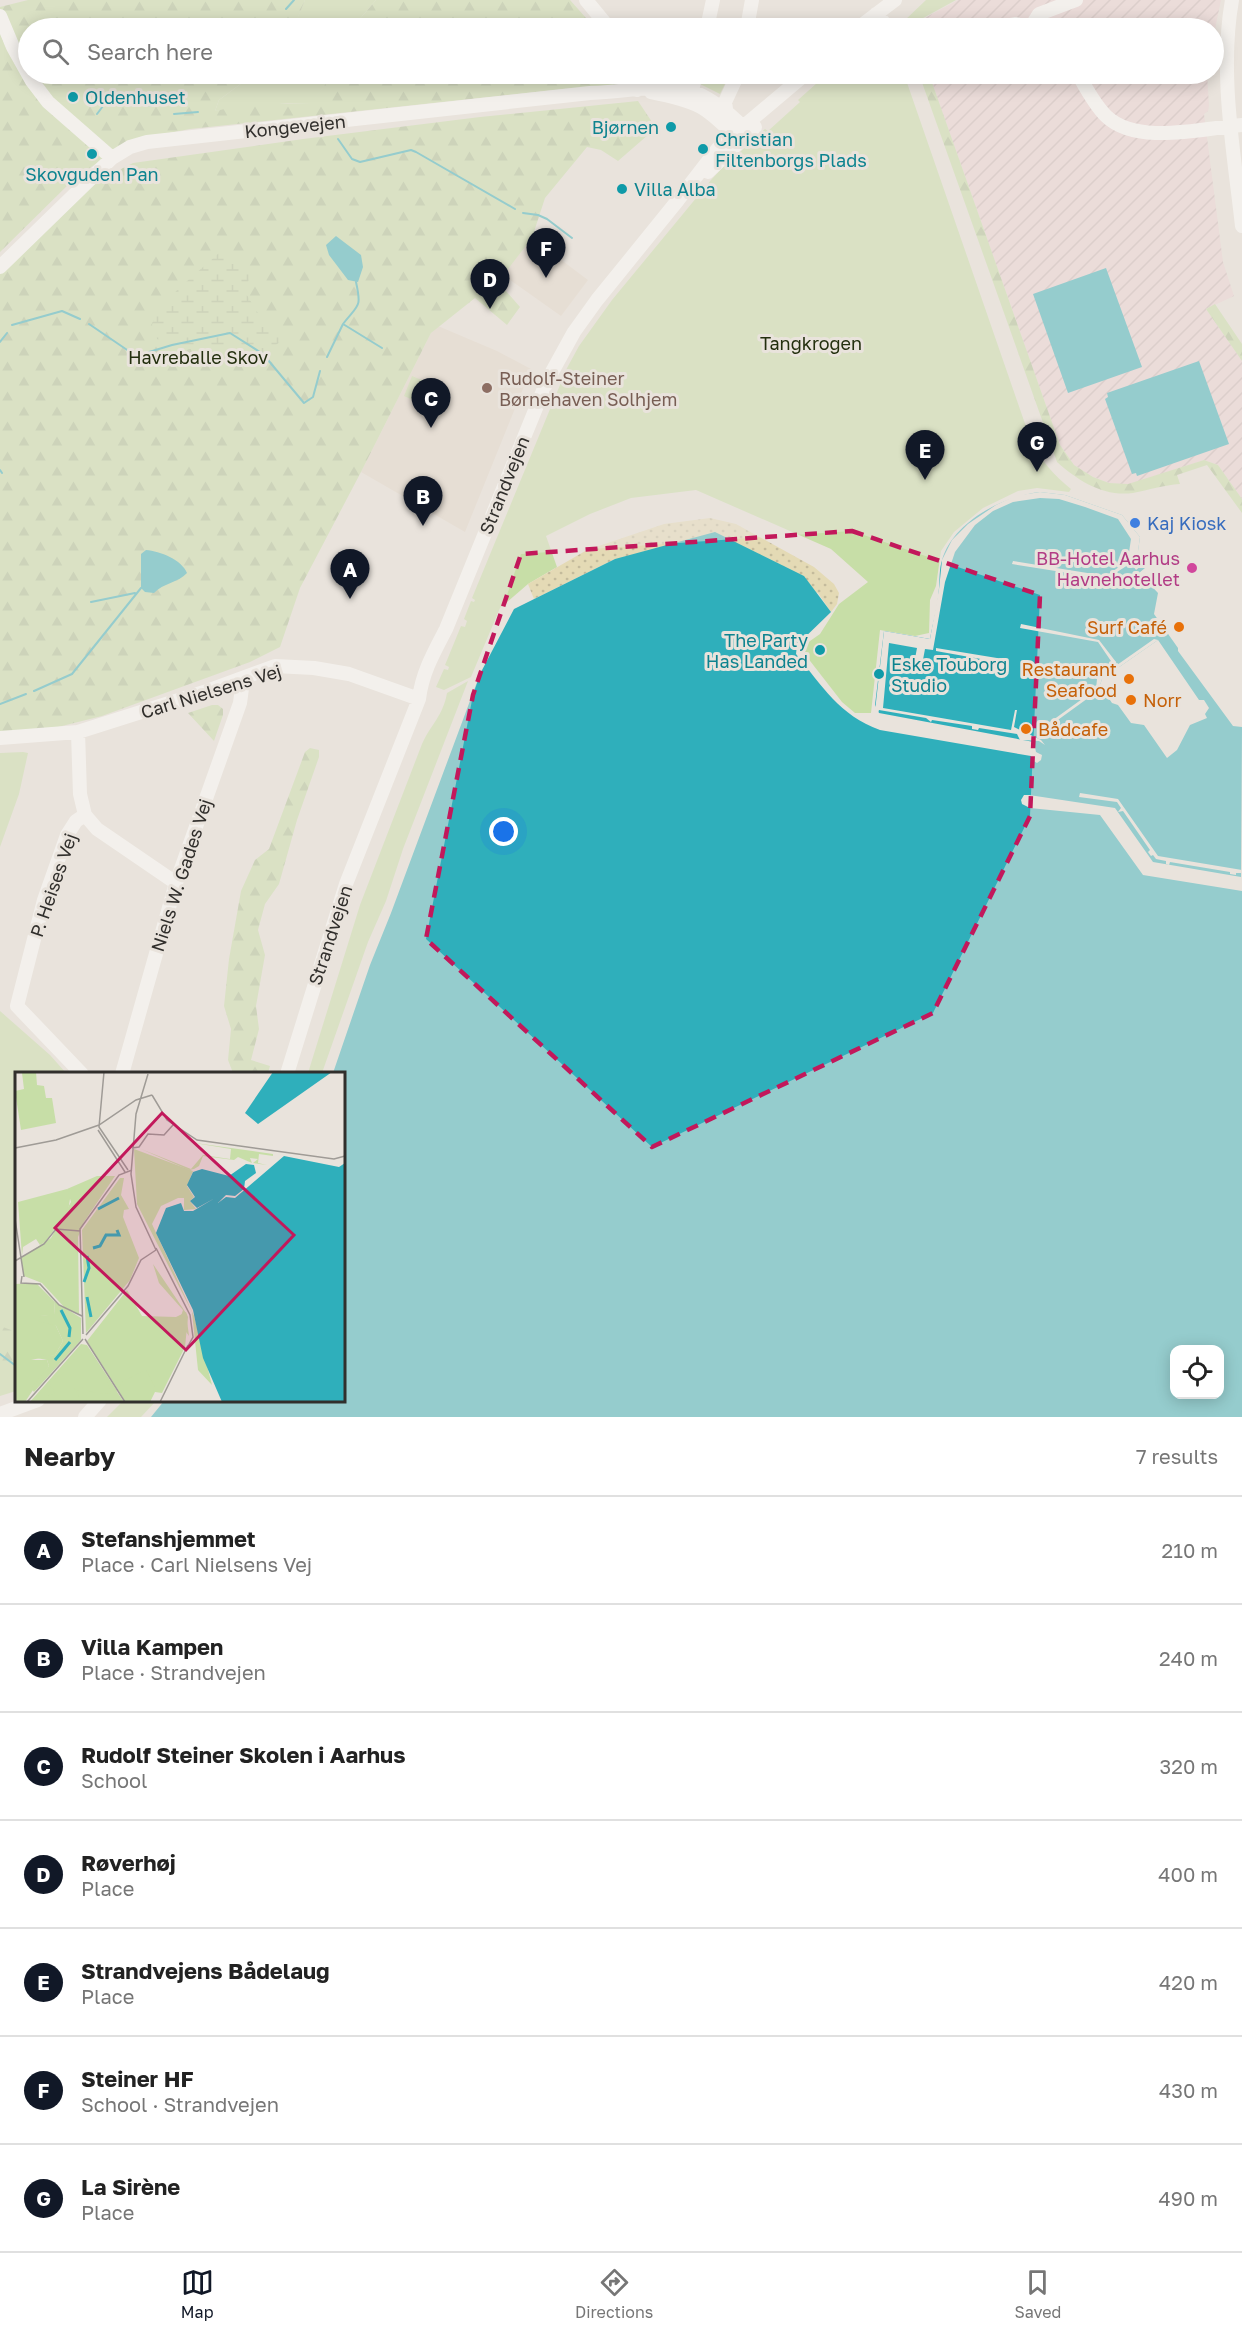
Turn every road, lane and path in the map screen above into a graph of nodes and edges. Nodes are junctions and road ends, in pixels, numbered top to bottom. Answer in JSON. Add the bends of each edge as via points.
{"nodes":[{"id":1,"x":586,"y":0,"type":"edge"},
{"id":2,"x":713,"y":0,"type":"edge"},
{"id":3,"x":752,"y":0,"type":"edge"},
{"id":4,"x":895,"y":0,"type":"edge"},
{"id":5,"x":1076,"y":0,"type":"edge"},
{"id":6,"x":1232,"y":0,"type":"edge"},
{"id":7,"x":876,"y":14,"type":"junction"},
{"id":8,"x":0,"y":16,"type":"edge"},
{"id":9,"x":601,"y":18,"type":"edge"},
{"id":10,"x":709,"y":18,"type":"edge"},
{"id":11,"x":749,"y":18,"type":"edge"},
{"id":12,"x":871,"y":18,"type":"edge"},
{"id":13,"x":880,"y":18,"type":"edge"},
{"id":14,"x":1037,"y":18,"type":"edge"},
{"id":15,"x":18,"y":56,"type":"edge"},
{"id":16,"x":34,"y":84,"type":"edge"},
{"id":17,"x":636,"y":84,"type":"edge"},
{"id":18,"x":694,"y":84,"type":"edge"},
{"id":19,"x":733,"y":84,"type":"edge"},
{"id":20,"x":794,"y":84,"type":"edge"},
{"id":21,"x":1084,"y":84,"type":"edge"},
{"id":22,"x":637,"y":90,"type":"junction"},
{"id":23,"x":692,"y":90,"type":"junction"},
{"id":24,"x":699,"y":104,"type":"junction"},
{"id":25,"x":726,"y":109,"type":"junction"},
{"id":26,"x":1237,"y":126,"type":"edge"},
{"id":27,"x":741,"y":133,"type":"junction"},
{"id":28,"x":112,"y":158,"type":"junction"},
{"id":29,"x":1242,"y":226,"type":"edge"},
{"id":30,"x":0,"y":267,"type":"edge"},
{"id":31,"x":240,"y":679,"type":"junction"},
{"id":32,"x":419,"y":699,"type":"junction"},
{"id":33,"x":78,"y":732,"type":"junction"},
{"id":34,"x":0,"y":738,"type":"edge"},
{"id":35,"x":84,"y":815,"type":"junction"},
{"id":36,"x":176,"y":883,"type":"junction"},
{"id":37,"x":80,"y":1072,"type":"edge"},
{"id":38,"x":123,"y":1072,"type":"edge"},
{"id":39,"x":288,"y":1072,"type":"edge"},
{"id":40,"x":37,"y":1402,"type":"edge"},
{"id":41,"x":99,"y":1402,"type":"edge"},
{"id":42,"x":20,"y":1413,"type":"edge"},
{"id":43,"x":0,"y":1414,"type":"edge"},
{"id":44,"x":85,"y":1417,"type":"edge"}],
"edges":[{"from":1,"to":9,"type":"street"},
{"from":2,"to":10,"type":"street"},
{"from":3,"to":11,"type":"street"},
{"from":4,"to":7,"type":"street"},
{"from":5,"to":14,"type":"street"},
{"from":6,"to":26,"type":"street","via":[[1227,62]]},
{"from":7,"to":12,"type":"street"},
{"from":7,"to":13,"type":"street"},
{"from":8,"to":15,"type":"street"},
{"from":16,"to":28,"type":"street","via":[[69,122]]},
{"from":17,"to":22,"type":"street"},
{"from":18,"to":23,"type":"street"},
{"from":19,"to":25,"type":"street"},
{"from":20,"to":27,"type":"street","name":"Strandvejen"},
{"from":21,"to":26,"type":"street","via":[[1097,106],[1124,128],[1167,132]]},
{"from":22,"to":23,"type":"street","via":[[669,86]]},
{"from":22,"to":24,"type":"street"},
{"from":22,"to":28,"type":"street","name":"Kongevejen","via":[[147,142]]},
{"from":23,"to":24,"type":"street"},
{"from":23,"to":25,"type":"street"},
{"from":24,"to":27,"type":"street"},
{"from":25,"to":27,"type":"street"},
{"from":26,"to":29,"type":"street"},
{"from":27,"to":32,"type":"street","name":"Strandvejen","via":[[678,200],[597,300],[555,364],[421,683]]},
{"from":28,"to":30,"type":"street","name":"Kongevejen"},
{"from":31,"to":32,"type":"street","name":"Carl Nielsens Vej","via":[[275,666],[315,668],[349,674]]},
{"from":31,"to":33,"type":"street","name":"Carl Nielsens Vej"},
{"from":31,"to":36,"type":"street","name":"Niels W. Gades Vej","via":[[240,703]]},
{"from":32,"to":39,"type":"street","name":"Strandvejen","via":[[346,884]]},
{"from":33,"to":34,"type":"street","name":"Carl Nielsens Vej"},
{"from":33,"to":35,"type":"street","name":"P. Heises Vej"},
{"from":35,"to":36,"type":"street","via":[[97,829]]},
{"from":35,"to":37,"type":"street","name":"P. Heises Vej","via":[[67,835],[44,900],[17,1006]]},
{"from":36,"to":38,"type":"street","name":"Niels W. Gades Vej"},
{"from":40,"to":42,"type":"street"},
{"from":41,"to":44,"type":"street"},
{"from":42,"to":43,"type":"street"}]}
